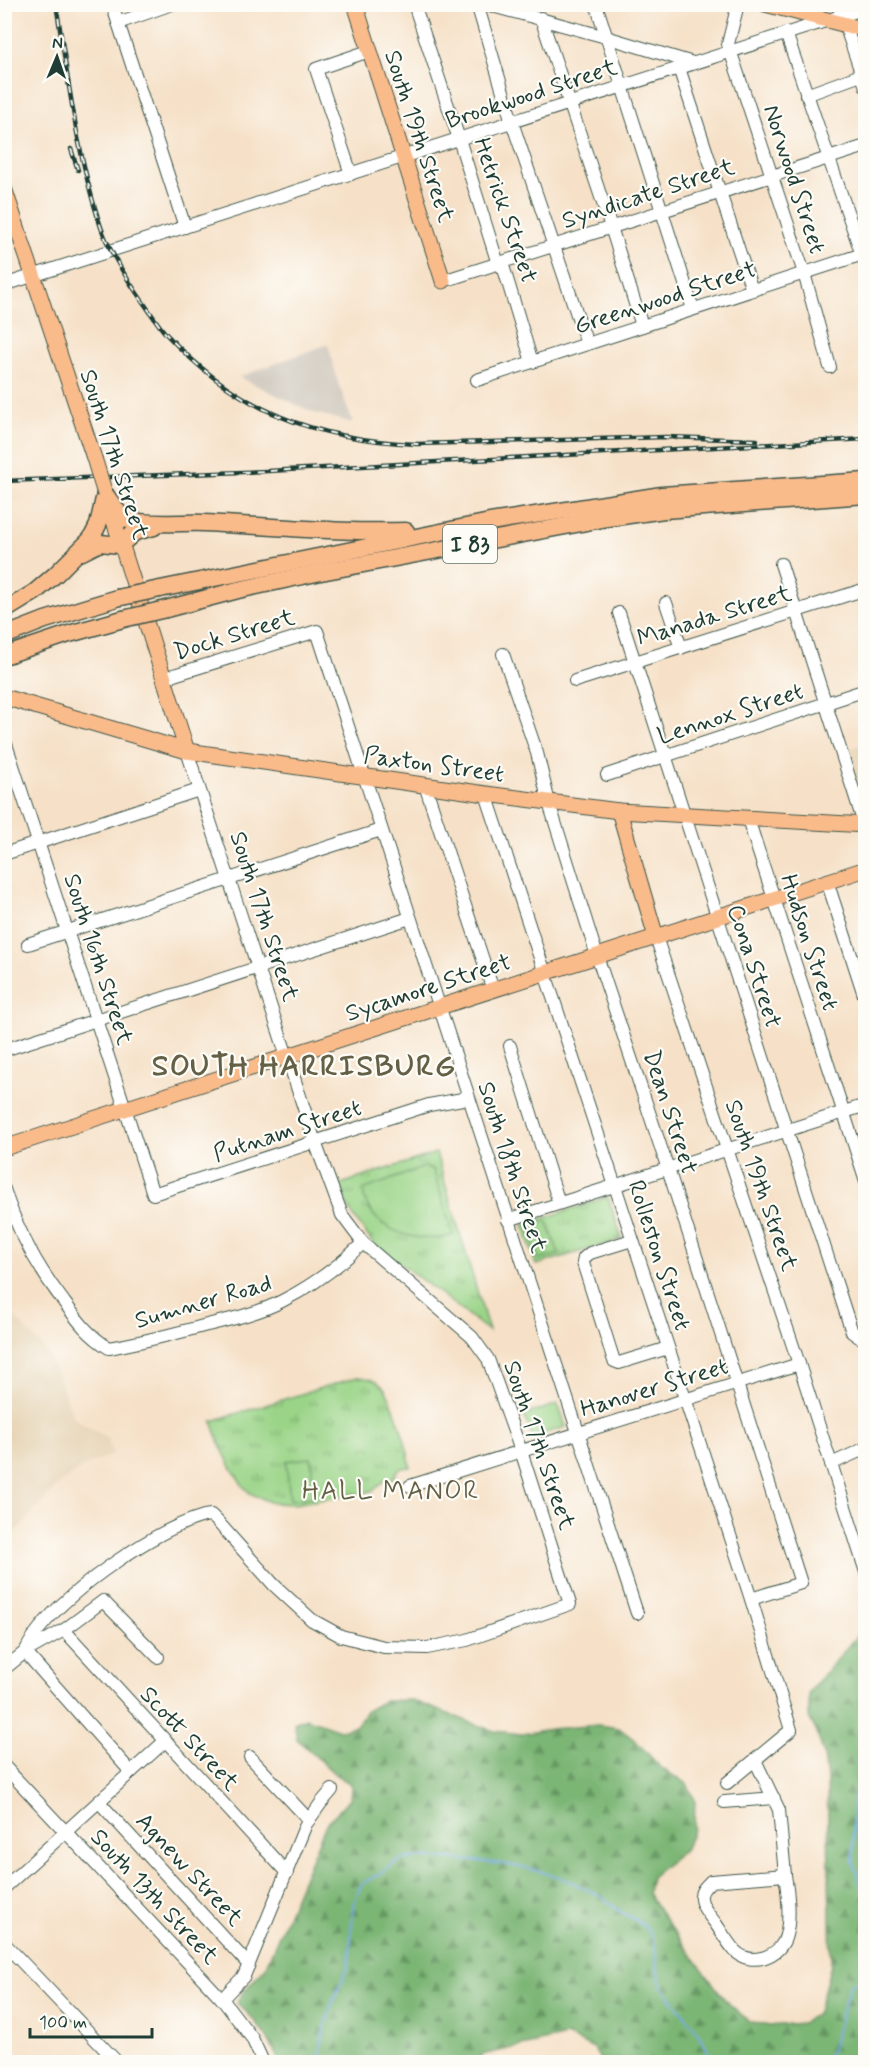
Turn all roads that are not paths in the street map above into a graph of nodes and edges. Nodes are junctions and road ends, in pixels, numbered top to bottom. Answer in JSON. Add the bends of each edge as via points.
{"nodes":[{"id":1,"x":112,"y":4,"type":"edge"},
{"id":2,"x":172,"y":4,"type":"edge"},
{"id":3,"x":355,"y":4,"type":"edge"},
{"id":4,"x":414,"y":4,"type":"edge"},
{"id":5,"x":477,"y":4,"type":"edge"},
{"id":6,"x":485,"y":4,"type":"edge"},
{"id":7,"x":596,"y":4,"type":"edge"},
{"id":8,"x":738,"y":4,"type":"edge"},
{"id":9,"x":765,"y":4,"type":"edge"},
{"id":10,"x":866,"y":8,"type":"edge"},
{"id":11,"x":838,"y":16,"type":"edge"},
{"id":12,"x":540,"y":18,"type":"junction"},
{"id":13,"x":118,"y":23,"type":"junction"},
{"id":14,"x":866,"y":30,"type":"edge"},
{"id":15,"x":786,"y":33,"type":"junction"},
{"id":16,"x":606,"y":37,"type":"junction"},
{"id":17,"x":369,"y":51,"type":"junction"},
{"id":18,"x":730,"y":51,"type":"junction"},
{"id":19,"x":693,"y":63,"type":"junction"},
{"id":20,"x":679,"y":68,"type":"junction"},
{"id":21,"x":863,"y":81,"type":"edge"},
{"id":22,"x":621,"y":87,"type":"junction"},
{"id":23,"x":806,"y":95,"type":"junction"},
{"id":24,"x":568,"y":104,"type":"junction"},
{"id":25,"x":512,"y":122,"type":"junction"},
{"id":26,"x":459,"y":139,"type":"junction"},
{"id":27,"x":866,"y":146,"type":"edge"},
{"id":28,"x":403,"y":157,"type":"junction"},
{"id":29,"x":828,"y":158,"type":"junction"},
{"id":30,"x":351,"y":174,"type":"junction"},
{"id":31,"x":773,"y":176,"type":"junction"},
{"id":32,"x":4,"y":188,"type":"edge"},
{"id":33,"x":721,"y":192,"type":"junction"},
{"id":34,"x":662,"y":211,"type":"junction"},
{"id":35,"x":185,"y":227,"type":"junction"},
{"id":36,"x":611,"y":227,"type":"junction"},
{"id":37,"x":555,"y":245,"type":"junction"},
{"id":38,"x":864,"y":254,"type":"edge"},
{"id":39,"x":498,"y":264,"type":"junction"},
{"id":40,"x":804,"y":273,"type":"junction"},
{"id":41,"x":33,"y":276,"type":"junction"},
{"id":42,"x":443,"y":281,"type":"joint"},
{"id":43,"x":4,"y":285,"type":"edge"},
{"id":44,"x":752,"y":290,"type":"junction"},
{"id":45,"x":693,"y":309,"type":"junction"},
{"id":46,"x":642,"y":326,"type":"junction"},
{"id":47,"x":587,"y":344,"type":"junction"},
{"id":48,"x":532,"y":362,"type":"junction"},
{"id":49,"x":830,"y":367,"type":"dead end"},
{"id":50,"x":477,"y":380,"type":"dead end"},
{"id":51,"x":866,"y":481,"type":"edge"},
{"id":52,"x":105,"y":494,"type":"junction"},
{"id":53,"x":866,"y":495,"type":"edge"},
{"id":54,"x":490,"y":522,"type":"junction"},
{"id":55,"x":202,"y":523,"type":"junction"},
{"id":56,"x":120,"y":544,"type":"junction"},
{"id":57,"x":76,"y":555,"type":"junction"},
{"id":58,"x":781,"y":564,"type":"dead end"},
{"id":59,"x":866,"y":589,"type":"edge"},
{"id":60,"x":666,"y":603,"type":"dead end"},
{"id":61,"x":4,"y":611,"type":"edge"},
{"id":62,"x":797,"y":612,"type":"junction"},
{"id":63,"x":619,"y":613,"type":"dead end"},
{"id":64,"x":317,"y":631,"type":"joint"},
{"id":65,"x":4,"y":636,"type":"edge"},
{"id":66,"x":681,"y":648,"type":"junction"},
{"id":67,"x":503,"y":654,"type":"dead end"},
{"id":68,"x":5,"y":656,"type":"edge"},
{"id":69,"x":634,"y":662,"type":"junction"},
{"id":70,"x":164,"y":678,"type":"junction"},
{"id":71,"x":575,"y":681,"type":"dead end"},
{"id":72,"x":866,"y":690,"type":"edge"},
{"id":73,"x":4,"y":697,"type":"edge"},
{"id":74,"x":824,"y":704,"type":"junction"},
{"id":75,"x":4,"y":738,"type":"edge"},
{"id":76,"x":187,"y":751,"type":"junction"},
{"id":77,"x":665,"y":756,"type":"junction"},
{"id":78,"x":607,"y":775,"type":"dead end"},
{"id":79,"x":364,"y":776,"type":"junction"},
{"id":80,"x":425,"y":785,"type":"junction"},
{"id":81,"x":200,"y":790,"type":"junction"},
{"id":82,"x":486,"y":794,"type":"junction"},
{"id":83,"x":549,"y":803,"type":"junction"},
{"id":84,"x":619,"y":811,"type":"junction"},
{"id":85,"x":684,"y":816,"type":"junction"},
{"id":86,"x":748,"y":819,"type":"junction"},
{"id":87,"x":865,"y":827,"type":"edge"},
{"id":88,"x":381,"y":830,"type":"junction"},
{"id":89,"x":39,"y":843,"type":"junction"},
{"id":90,"x":4,"y":854,"type":"edge"},
{"id":91,"x":866,"y":869,"type":"edge"},
{"id":92,"x":229,"y":879,"type":"junction"},
{"id":93,"x":827,"y":881,"type":"junction"},
{"id":94,"x":774,"y":898,"type":"junction"},
{"id":95,"x":717,"y":917,"type":"junction"},
{"id":96,"x":410,"y":918,"type":"junction"},
{"id":97,"x":68,"y":931,"type":"junction"},
{"id":98,"x":656,"y":937,"type":"junction"},
{"id":99,"x":28,"y":944,"type":"dead end"},
{"id":100,"x":597,"y":956,"type":"junction"},
{"id":101,"x":259,"y":967,"type":"junction"},
{"id":102,"x":545,"y":973,"type":"junction"},
{"id":103,"x":493,"y":990,"type":"junction"},
{"id":104,"x":866,"y":1001,"type":"edge"},
{"id":105,"x":439,"y":1007,"type":"junction"},
{"id":106,"x":97,"y":1020,"type":"junction"},
{"id":107,"x":510,"y":1046,"type":"dead end"},
{"id":108,"x":4,"y":1050,"type":"edge"},
{"id":109,"x":287,"y":1056,"type":"junction"},
{"id":110,"x":468,"y":1098,"type":"junction"},
{"id":111,"x":866,"y":1105,"type":"edge"},
{"id":112,"x":125,"y":1109,"type":"junction"},
{"id":113,"x":843,"y":1112,"type":"junction"},
{"id":114,"x":787,"y":1130,"type":"junction"},
{"id":115,"x":315,"y":1142,"type":"junction"},
{"id":116,"x":4,"y":1148,"type":"edge"},
{"id":117,"x":727,"y":1150,"type":"junction"},
{"id":118,"x":668,"y":1169,"type":"junction"},
{"id":119,"x":866,"y":1181,"type":"edge"},
{"id":120,"x":615,"y":1186,"type":"junction"},
{"id":121,"x":4,"y":1189,"type":"edge"},
{"id":122,"x":153,"y":1194,"type":"joint"},
{"id":123,"x":559,"y":1203,"type":"junction"},
{"id":124,"x":508,"y":1220,"type":"junction"},
{"id":125,"x":632,"y":1240,"type":"junction"},
{"id":126,"x":363,"y":1243,"type":"junction"},
{"id":127,"x":866,"y":1338,"type":"edge"},
{"id":128,"x":668,"y":1348,"type":"junction"},
{"id":129,"x":799,"y":1364,"type":"junction"},
{"id":130,"x":737,"y":1383,"type":"junction"},
{"id":131,"x":685,"y":1400,"type":"junction"},
{"id":132,"x":577,"y":1433,"type":"junction"},
{"id":133,"x":866,"y":1448,"type":"edge"},
{"id":134,"x":520,"y":1451,"type":"junction"},
{"id":135,"x":831,"y":1464,"type":"junction"},
{"id":136,"x":410,"y":1486,"type":"dead end"},
{"id":137,"x":866,"y":1572,"type":"edge"},
{"id":138,"x":751,"y":1599,"type":"junction"},
{"id":139,"x":637,"y":1613,"type":"dead end"},
{"id":140,"x":64,"y":1630,"type":"junction"},
{"id":141,"x":4,"y":1652,"type":"edge"},
{"id":142,"x":25,"y":1652,"type":"junction"},
{"id":143,"x":158,"y":1657,"type":"dead end"},
{"id":144,"x":7,"y":1667,"type":"edge"},
{"id":145,"x":164,"y":1742,"type":"junction"},
{"id":146,"x":250,"y":1757,"type":"dead end"},
{"id":147,"x":755,"y":1760,"type":"junction"},
{"id":148,"x":4,"y":1766,"type":"edge"},
{"id":149,"x":131,"y":1772,"type":"junction"},
{"id":150,"x":728,"y":1783,"type":"dead end"},
{"id":151,"x":332,"y":1790,"type":"dead end"},
{"id":152,"x":774,"y":1798,"type":"junction"},
{"id":153,"x":99,"y":1802,"type":"junction"},
{"id":154,"x":724,"y":1802,"type":"dead end"},
{"id":155,"x":309,"y":1820,"type":"junction"},
{"id":156,"x":66,"y":1832,"type":"junction"},
{"id":157,"x":287,"y":1873,"type":"junction"},
{"id":158,"x":785,"y":1875,"type":"junction"},
{"id":159,"x":4,"y":1888,"type":"edge"},
{"id":160,"x":4,"y":1943,"type":"edge"},
{"id":161,"x":249,"y":1965,"type":"junction"},
{"id":162,"x":222,"y":1999,"type":"junction"},
{"id":163,"x":117,"y":2062,"type":"edge"},
{"id":164,"x":262,"y":2062,"type":"edge"}],
"edges":[{"from":1,"to":13,"type":"street"},
{"from":2,"to":13,"type":"street"},
{"from":3,"to":17,"type":"main road","name":"South 19th Street"},
{"from":4,"to":26,"type":"street","name":"Hetrick Street"},
{"from":5,"to":25,"type":"street"},
{"from":6,"to":12,"type":"street"},
{"from":7,"to":16,"type":"street"},
{"from":8,"to":18,"type":"street","name":"Norwood Street","via":[[728,44]]},
{"from":9,"to":11,"type":"main road"},
{"from":10,"to":11,"type":"street","name":"Brookwood Street"},
{"from":11,"to":14,"type":"main road"},
{"from":11,"to":15,"type":"street","name":"Brookwood Street"},
{"from":11,"to":21,"type":"street"},
{"from":12,"to":16,"type":"street"},
{"from":12,"to":24,"type":"street"},
{"from":13,"to":35,"type":"street"},
{"from":15,"to":18,"type":"street","name":"Brookwood Street"},
{"from":15,"to":23,"type":"street"},
{"from":16,"to":19,"type":"street"},
{"from":16,"to":22,"type":"street"},
{"from":17,"to":28,"type":"main road","name":"South 19th Street"},
{"from":17,"to":30,"type":"street","via":[[316,69]]},
{"from":18,"to":19,"type":"street","name":"Brookwood Street"},
{"from":18,"to":31,"type":"street","name":"Norwood Street"},
{"from":19,"to":20,"type":"street","name":"Brookwood Street"},
{"from":20,"to":22,"type":"street","name":"Brookwood Street"},
{"from":20,"to":33,"type":"street"},
{"from":21,"to":23,"type":"street"},
{"from":22,"to":24,"type":"street","name":"Brookwood Street"},
{"from":22,"to":34,"type":"street"},
{"from":23,"to":29,"type":"street"},
{"from":24,"to":25,"type":"street","name":"Brookwood Street"},
{"from":24,"to":36,"type":"street"},
{"from":25,"to":26,"type":"street","name":"Brookwood Street"},
{"from":25,"to":37,"type":"street"},
{"from":26,"to":28,"type":"street","name":"Brookwood Street"},
{"from":26,"to":39,"type":"street","name":"Hetrick Street"},
{"from":27,"to":29,"type":"street","name":"Syndicate Street"},
{"from":28,"to":30,"type":"street","name":"Brookwood Street"},
{"from":28,"to":42,"type":"main road","name":"South 19th Street"},
{"from":29,"to":31,"type":"street","name":"Syndicate Street"},
{"from":29,"to":38,"type":"street"},
{"from":30,"to":35,"type":"street","name":"Brookwood Street"},
{"from":31,"to":33,"type":"street","name":"Syndicate Street"},
{"from":31,"to":40,"type":"street","name":"Norwood Street"},
{"from":32,"to":41,"type":"main road","name":"South 17th Street"},
{"from":33,"to":34,"type":"street","name":"Syndicate Street"},
{"from":33,"to":44,"type":"street"},
{"from":34,"to":36,"type":"street","name":"Syndicate Street"},
{"from":34,"to":45,"type":"street"},
{"from":35,"to":41,"type":"street","name":"Brookwood Street"},
{"from":36,"to":37,"type":"street","name":"Syndicate Street"},
{"from":36,"to":46,"type":"street"},
{"from":37,"to":39,"type":"street","name":"Syndicate Street"},
{"from":37,"to":47,"type":"street"},
{"from":38,"to":40,"type":"street","name":"Greenwood Street"},
{"from":39,"to":42,"type":"street","name":"Syndicate Street"},
{"from":39,"to":48,"type":"street","name":"Hetrick Street","via":[[504,268]]},
{"from":40,"to":44,"type":"street","name":"Greenwood Street"},
{"from":40,"to":49,"type":"street","name":"Norwood Street"},
{"from":41,"to":43,"type":"street","name":"Brookwood Street"},
{"from":41,"to":52,"type":"main road","name":"South 17th Street","bridge":true},
{"from":44,"to":45,"type":"street","name":"Greenwood Street"},
{"from":45,"to":46,"type":"street","name":"Greenwood Street"},
{"from":46,"to":47,"type":"street","name":"Greenwood Street"},
{"from":47,"to":48,"type":"street","name":"Greenwood Street"},
{"from":48,"to":50,"type":"street","name":"Greenwood Street"},
{"from":51,"to":54,"type":"highway","number":"I 83","via":[[662,495]]},
{"from":52,"to":55,"type":"highway","via":[[125,519]]},
{"from":52,"to":56,"type":"main road","name":"South 17th Street"},
{"from":52,"to":57,"type":"highway","via":[[99,525]]},
{"from":53,"to":68,"type":"highway","number":"I 83","bridge":true,"via":[[608,518],[238,590],[69,634]]},
{"from":54,"to":55,"type":"highway","via":[[375,532]]},
{"from":54,"to":65,"type":"highway","number":"I 83","bridge":true,"via":[[117,598]]},
{"from":55,"to":56,"type":"highway","via":[[142,530]]},
{"from":56,"to":57,"type":"highway","via":[[100,543]]},
{"from":56,"to":70,"type":"main road","name":"South 17th Street"},
{"from":57,"to":61,"type":"highway","via":[[35,592]]},
{"from":58,"to":62,"type":"street"},
{"from":59,"to":62,"type":"street","name":"Manada Street"},
{"from":60,"to":66,"type":"street"},
{"from":62,"to":66,"type":"street","name":"Manada Street"},
{"from":62,"to":74,"type":"street"},
{"from":63,"to":69,"type":"street","name":"Cona Street"},
{"from":64,"to":70,"type":"street","name":"Dock Street"},
{"from":64,"to":79,"type":"street","name":"South 18th Street"},
{"from":66,"to":69,"type":"street","name":"Manada Street"},
{"from":67,"to":83,"type":"street","name":"Dean Street","via":[[537,753]]},
{"from":69,"to":71,"type":"street","name":"Manada Street"},
{"from":69,"to":77,"type":"street","name":"Cona Street"},
{"from":70,"to":76,"type":"main road","name":"South 17th Street"},
{"from":72,"to":74,"type":"street","name":"Lennox Street"},
{"from":73,"to":76,"type":"main road","name":"Paxton Street"},
{"from":74,"to":77,"type":"street","name":"Lennox Street"},
{"from":74,"to":87,"type":"street"},
{"from":75,"to":89,"type":"street","name":"South 16th Street"},
{"from":76,"to":79,"type":"main road","name":"Paxton Street"},
{"from":76,"to":81,"type":"street","name":"South 17th Street"},
{"from":77,"to":78,"type":"street","name":"Lennox Street"},
{"from":77,"to":85,"type":"street","name":"Cona Street"},
{"from":79,"to":80,"type":"main road","name":"Paxton Street"},
{"from":79,"to":88,"type":"street","name":"South 18th Street"},
{"from":80,"to":82,"type":"main road","name":"Paxton Street"},
{"from":80,"to":103,"type":"street"},
{"from":81,"to":89,"type":"street"},
{"from":81,"to":92,"type":"street","name":"South 17th Street"},
{"from":82,"to":83,"type":"main road","name":"Paxton Street"},
{"from":82,"to":102,"type":"street","name":"Rolleston Street"},
{"from":83,"to":84,"type":"main road","name":"Paxton Street"},
{"from":83,"to":100,"type":"street","name":"Dean Street"},
{"from":84,"to":85,"type":"main road","name":"Paxton Street"},
{"from":84,"to":98,"type":"main road","name":"South 19th Street"},
{"from":85,"to":86,"type":"main road","name":"Paxton Street"},
{"from":85,"to":95,"type":"street","name":"Cona Street"},
{"from":86,"to":87,"type":"main road","name":"Paxton Street"},
{"from":86,"to":94,"type":"street","name":"Hudson Street"},
{"from":88,"to":92,"type":"street"},
{"from":88,"to":96,"type":"street","name":"South 18th Street"},
{"from":89,"to":90,"type":"street"},
{"from":89,"to":97,"type":"street","name":"South 16th Street"},
{"from":91,"to":93,"type":"main road","name":"Sycamore Street"},
{"from":92,"to":97,"type":"street"},
{"from":92,"to":101,"type":"street","name":"South 17th Street"},
{"from":93,"to":94,"type":"main road","name":"Sycamore Street"},
{"from":93,"to":104,"type":"street"},
{"from":94,"to":95,"type":"main road","name":"Sycamore Street"},
{"from":94,"to":113,"type":"street","name":"Hudson Street"},
{"from":95,"to":98,"type":"main road","name":"Sycamore Street"},
{"from":95,"to":114,"type":"street","name":"Cona Street"},
{"from":96,"to":101,"type":"street"},
{"from":96,"to":105,"type":"street","name":"South 18th Street"},
{"from":97,"to":99,"type":"street"},
{"from":97,"to":106,"type":"street","name":"South 16th Street"},
{"from":98,"to":100,"type":"main road","name":"Sycamore Street"},
{"from":98,"to":117,"type":"street","name":"South 19th Street"},
{"from":100,"to":102,"type":"main road","name":"Sycamore Street"},
{"from":100,"to":118,"type":"street","name":"Dean Street"},
{"from":101,"to":106,"type":"street"},
{"from":101,"to":109,"type":"street","name":"South 17th Street"},
{"from":102,"to":103,"type":"main road","name":"Sycamore Street"},
{"from":102,"to":120,"type":"street","name":"Rolleston Street"},
{"from":103,"to":105,"type":"main road","name":"Sycamore Street"},
{"from":105,"to":109,"type":"main road","name":"Sycamore Street"},
{"from":105,"to":110,"type":"street","name":"South 18th Street"},
{"from":106,"to":108,"type":"street"},
{"from":106,"to":112,"type":"street","name":"South 16th Street"},
{"from":107,"to":123,"type":"street"},
{"from":109,"to":112,"type":"main road","name":"Sycamore Street"},
{"from":109,"to":115,"type":"street","name":"South 17th Street"},
{"from":110,"to":115,"type":"street","name":"Putnam Street","via":[[429,1106]]},
{"from":110,"to":124,"type":"street","name":"South 18th Street"},
{"from":111,"to":113,"type":"street"},
{"from":112,"to":116,"type":"main road","name":"Sycamore Street"},
{"from":112,"to":122,"type":"street","name":"South 16th Street"},
{"from":113,"to":114,"type":"street"},
{"from":113,"to":119,"type":"street","name":"Hudson Street"},
{"from":114,"to":117,"type":"street"},
{"from":114,"to":127,"type":"street","name":"Cona Street","via":[[852,1332]]},
{"from":115,"to":122,"type":"street","name":"Putnam Street"},
{"from":115,"to":126,"type":"street","name":"South 17th Street","via":[[342,1215]]},
{"from":117,"to":118,"type":"street"},
{"from":117,"to":129,"type":"street","name":"South 19th Street"},
{"from":118,"to":120,"type":"street"},
{"from":118,"to":130,"type":"street","name":"Dean Street"},
{"from":120,"to":123,"type":"street"},
{"from":120,"to":125,"type":"street","name":"Rolleston Street"},
{"from":121,"to":126,"type":"street","name":"Sumner Road","via":[[22,1238],[43,1275],[80,1324],[109,1348],[256,1312],[339,1266]]},
{"from":123,"to":124,"type":"street"},
{"from":124,"to":132,"type":"street","name":"South 18th Street"},
{"from":125,"to":128,"type":"street","name":"Rolleston Street"},
{"from":125,"to":128,"type":"street","via":[[590,1253],[583,1263],[614,1361],[619,1363]]},
{"from":126,"to":134,"type":"street","name":"South 17th Street","via":[[481,1348],[493,1371]]},
{"from":128,"to":131,"type":"street","name":"Rolleston Street"},
{"from":129,"to":130,"type":"street","name":"Hanover Street"},
{"from":129,"to":135,"type":"street","name":"South 19th Street"},
{"from":130,"to":131,"type":"street","name":"Hanover Street"},
{"from":130,"to":138,"type":"street","name":"Dean Street","via":[[801,1583]]},
{"from":131,"to":132,"type":"street","name":"Hanover Street"},
{"from":131,"to":138,"type":"street","name":"Rolleston Street"},
{"from":132,"to":134,"type":"street","name":"Hanover Street"},
{"from":132,"to":139,"type":"street","name":"South 18th Street"},
{"from":133,"to":135,"type":"street"},
{"from":134,"to":136,"type":"street","name":"Hanover Street"},
{"from":134,"to":142,"type":"street","name":"South 17th Street","via":[[570,1604],[467,1640],[427,1648],[384,1647],[341,1636],[312,1620],[274,1585],[211,1515],[149,1541],[99,1575],[48,1618]]},
{"from":135,"to":137,"type":"street","name":"South 19th Street"},
{"from":138,"to":147,"type":"street","name":"Rolleston Street","via":[[791,1730]]},
{"from":140,"to":142,"type":"street"},
{"from":140,"to":143,"type":"street","via":[[103,1601]]},
{"from":140,"to":145,"type":"street","name":"Scott Street"},
{"from":141,"to":144,"type":"street"},
{"from":142,"to":144,"type":"street"},
{"from":142,"to":149,"type":"street"},
{"from":145,"to":149,"type":"street"},
{"from":145,"to":157,"type":"street","name":"Scott Street"},
{"from":146,"to":155,"type":"street"},
{"from":147,"to":150,"type":"street"},
{"from":147,"to":152,"type":"street"},
{"from":148,"to":156,"type":"street","name":"South 13th Street"},
{"from":149,"to":153,"type":"street"},
{"from":151,"to":155,"type":"street"},
{"from":152,"to":154,"type":"street"},
{"from":152,"to":158,"type":"street","via":[[779,1810]]},
{"from":153,"to":156,"type":"street"},
{"from":153,"to":161,"type":"street","name":"Agnew Street"},
{"from":155,"to":157,"type":"street"},
{"from":156,"to":159,"type":"street"},
{"from":156,"to":162,"type":"street","name":"South 13th Street"},
{"from":157,"to":161,"type":"street"},
{"from":158,"to":158,"type":"street","via":[[788,1927],[782,1947],[772,1955],[744,1958],[703,1906],[700,1896],[704,1887],[711,1881]]},
{"from":160,"to":163,"type":"street"},
{"from":161,"to":162,"type":"street"},
{"from":162,"to":164,"type":"street","name":"South 13th Street","via":[[252,2038]]}]}
